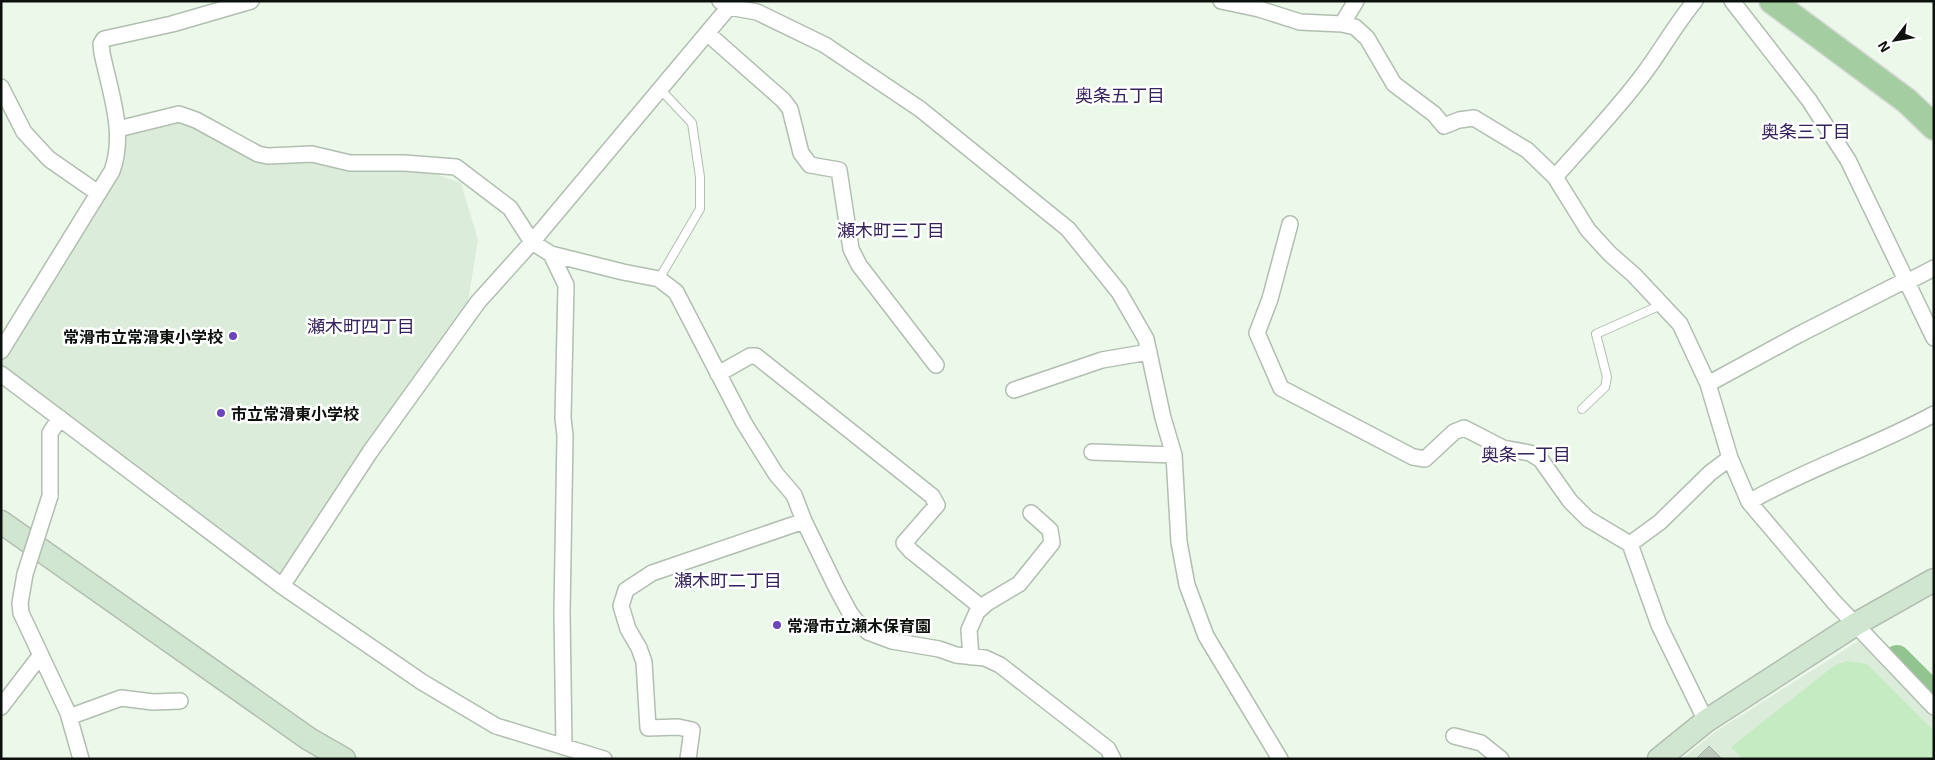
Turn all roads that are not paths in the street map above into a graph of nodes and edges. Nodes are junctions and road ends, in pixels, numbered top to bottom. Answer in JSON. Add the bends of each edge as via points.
{"nodes":[{"id":1,"x":251,"y":1,"type":"edge"},
{"id":2,"x":1221,"y":1,"type":"edge"},
{"id":3,"x":1356,"y":1,"type":"edge"},
{"id":4,"x":1695,"y":1,"type":"edge"},
{"id":5,"x":1732,"y":1,"type":"edge"},
{"id":6,"x":1772,"y":1,"type":"edge"},
{"id":7,"x":727,"y":3,"type":"edge"},
{"id":8,"x":1342,"y":24,"type":"junction"},
{"id":9,"x":707,"y":33,"type":"junction"},
{"id":10,"x":1,"y":87,"type":"edge"},
{"id":11,"x":660,"y":89,"type":"junction"},
{"id":12,"x":1934,"y":127,"type":"edge"},
{"id":13,"x":118,"y":129,"type":"junction"},
{"id":14,"x":1556,"y":177,"type":"junction"},
{"id":15,"x":98,"y":193,"type":"junction"},
{"id":16,"x":1290,"y":224,"type":"dead end"},
{"id":17,"x":532,"y":242,"type":"junction"},
{"id":18,"x":551,"y":254,"type":"junction"},
{"id":19,"x":1934,"y":268,"type":"edge"},
{"id":20,"x":659,"y":279,"type":"junction"},
{"id":21,"x":1906,"y":280,"type":"junction"},
{"id":22,"x":1662,"y":305,"type":"junction"},
{"id":23,"x":1934,"y":338,"type":"edge"},
{"id":24,"x":1,"y":352,"type":"edge"},
{"id":25,"x":1149,"y":352,"type":"junction"},
{"id":26,"x":936,"y":365,"type":"dead end"},
{"id":27,"x":1,"y":374,"type":"edge"},
{"id":28,"x":718,"y":374,"type":"junction"},
{"id":29,"x":1708,"y":384,"type":"junction"},
{"id":30,"x":1014,"y":390,"type":"dead end"},
{"id":31,"x":1582,"y":409,"type":"dead end"},
{"id":32,"x":1934,"y":414,"type":"edge"},
{"id":33,"x":60,"y":418,"type":"junction"},
{"id":34,"x":1092,"y":452,"type":"dead end"},
{"id":35,"x":1174,"y":455,"type":"junction"},
{"id":36,"x":1730,"y":458,"type":"junction"},
{"id":37,"x":1749,"y":502,"type":"junction"},
{"id":38,"x":1031,"y":512,"type":"dead end"},
{"id":39,"x":804,"y":520,"type":"junction"},
{"id":40,"x":1,"y":522,"type":"edge"},
{"id":41,"x":1630,"y":544,"type":"junction"},
{"id":42,"x":1934,"y":580,"type":"edge"},
{"id":43,"x":282,"y":586,"type":"junction"},
{"id":44,"x":981,"y":607,"type":"junction"},
{"id":45,"x":1856,"y":624,"type":"junction"},
{"id":46,"x":40,"y":656,"type":"junction"},
{"id":47,"x":971,"y":657,"type":"junction"},
{"id":48,"x":180,"y":701,"type":"dead end"},
{"id":49,"x":1,"y":707,"type":"edge"},
{"id":50,"x":1934,"y":707,"type":"edge"},
{"id":51,"x":69,"y":717,"type":"junction"},
{"id":52,"x":1706,"y":721,"type":"junction"},
{"id":53,"x":1454,"y":736,"type":"dead end"},
{"id":54,"x":564,"y":747,"type":"junction"},
{"id":55,"x":81,"y":759,"type":"edge"},
{"id":56,"x":344,"y":759,"type":"edge"},
{"id":57,"x":604,"y":759,"type":"edge"},
{"id":58,"x":688,"y":759,"type":"edge"},
{"id":59,"x":1113,"y":759,"type":"edge"},
{"id":60,"x":1280,"y":759,"type":"edge"},
{"id":61,"x":1501,"y":759,"type":"edge"},
{"id":62,"x":1659,"y":759,"type":"edge"}],
"edges":[{"from":1,"to":13,"type":"street","via":[[104,40],[102,53]]},
{"from":2,"to":8,"type":"street","via":[[1300,22]]},
{"from":3,"to":8,"type":"street"},
{"from":4,"to":14,"type":"street","via":[[1639,80]]},
{"from":5,"to":21,"type":"street","via":[[1809,100],[1848,160]]},
{"from":6,"to":12,"type":"main road","via":[[1906,101]]},
{"from":7,"to":9,"type":"street"},
{"from":7,"to":25,"type":"street","via":[[757,12],[825,45],[920,109],[1068,229],[1119,292],[1146,339]]},
{"from":8,"to":14,"type":"street","via":[[1355,27],[1368,38],[1394,84],[1434,114],[1444,126],[1474,118],[1527,150]]},
{"from":9,"to":11,"type":"street"},
{"from":9,"to":26,"type":"street","via":[[783,100],[790,109],[801,153],[810,165],[839,170],[850,249]]},
{"from":10,"to":15,"type":"street","via":[[24,132],[49,158]]},
{"from":11,"to":17,"type":"street"},
{"from":11,"to":20,"type":"lane","via":[[692,123],[700,177],[700,209]]},
{"from":13,"to":15,"type":"street","via":[[117,156],[112,172]]},
{"from":13,"to":17,"type":"street","via":[[179,114],[268,156],[312,154],[350,163],[456,167],[510,208]]},
{"from":14,"to":22,"type":"street","via":[[1588,230]]},
{"from":15,"to":24,"type":"street"},
{"from":16,"to":41,"type":"street","via":[[1270,300],[1257,334],[1281,388],[1413,456],[1425,458],[1454,432],[1464,428],[1503,448],[1530,453],[1541,460],[1588,519]]},
{"from":17,"to":18,"type":"street"},
{"from":17,"to":43,"type":"street","via":[[469,314],[342,493]]},
{"from":18,"to":20,"type":"street"},
{"from":18,"to":54,"type":"street","via":[[566,285],[562,613]]},
{"from":19,"to":21,"type":"street"},
{"from":20,"to":28,"type":"street","via":[[676,292]]},
{"from":21,"to":23,"type":"street"},
{"from":21,"to":29,"type":"street"},
{"from":22,"to":29,"type":"street","via":[[1680,324]]},
{"from":22,"to":31,"type":"lane","via":[[1596,334],[1607,377],[1605,387]]},
{"from":25,"to":30,"type":"street","via":[[1102,360]]},
{"from":25,"to":35,"type":"street"},
{"from":27,"to":33,"type":"street"},
{"from":28,"to":39,"type":"street","via":[[748,430],[776,474],[794,495]]},
{"from":28,"to":44,"type":"street","via":[[750,356],[756,356],[932,496],[937,505],[904,543]]},
{"from":29,"to":36,"type":"street"},
{"from":32,"to":37,"type":"street","via":[[1784,482]]},
{"from":33,"to":43,"type":"street"},
{"from":33,"to":46,"type":"street","bridge":true,"via":[[50,433],[50,496],[25,574],[20,609]]},
{"from":34,"to":35,"type":"street"},
{"from":35,"to":60,"type":"street","via":[[1179,542],[1188,585],[1206,636]]},
{"from":36,"to":37,"type":"street"},
{"from":36,"to":41,"type":"street","via":[[1660,522]]},
{"from":37,"to":45,"type":"street"},
{"from":38,"to":44,"type":"street","via":[[1050,530],[1052,543],[1019,584]]},
{"from":39,"to":47,"type":"street","via":[[850,613],[862,626],[892,640]]},
{"from":39,"to":58,"type":"street","via":[[652,572],[626,590],[621,606],[644,662],[648,728],[692,730]]},
{"from":40,"to":56,"type":"street","via":[[309,739]]},
{"from":41,"to":52,"type":"street","via":[[1659,625]]},
{"from":42,"to":45,"type":"street"},
{"from":43,"to":54,"type":"street","via":[[422,682],[496,726]]},
{"from":44,"to":47,"type":"street","via":[[969,630]]},
{"from":45,"to":50,"type":"street"},
{"from":45,"to":52,"type":"street"},
{"from":46,"to":49,"type":"street"},
{"from":46,"to":51,"type":"street"},
{"from":47,"to":59,"type":"street","via":[[985,658],[1000,665],[1108,749]]},
{"from":48,"to":51,"type":"street","via":[[121,698]]},
{"from":51,"to":55,"type":"street"},
{"from":52,"to":62,"type":"street"},
{"from":53,"to":61,"type":"street","via":[[1481,743]]},
{"from":54,"to":57,"type":"street"}]}
